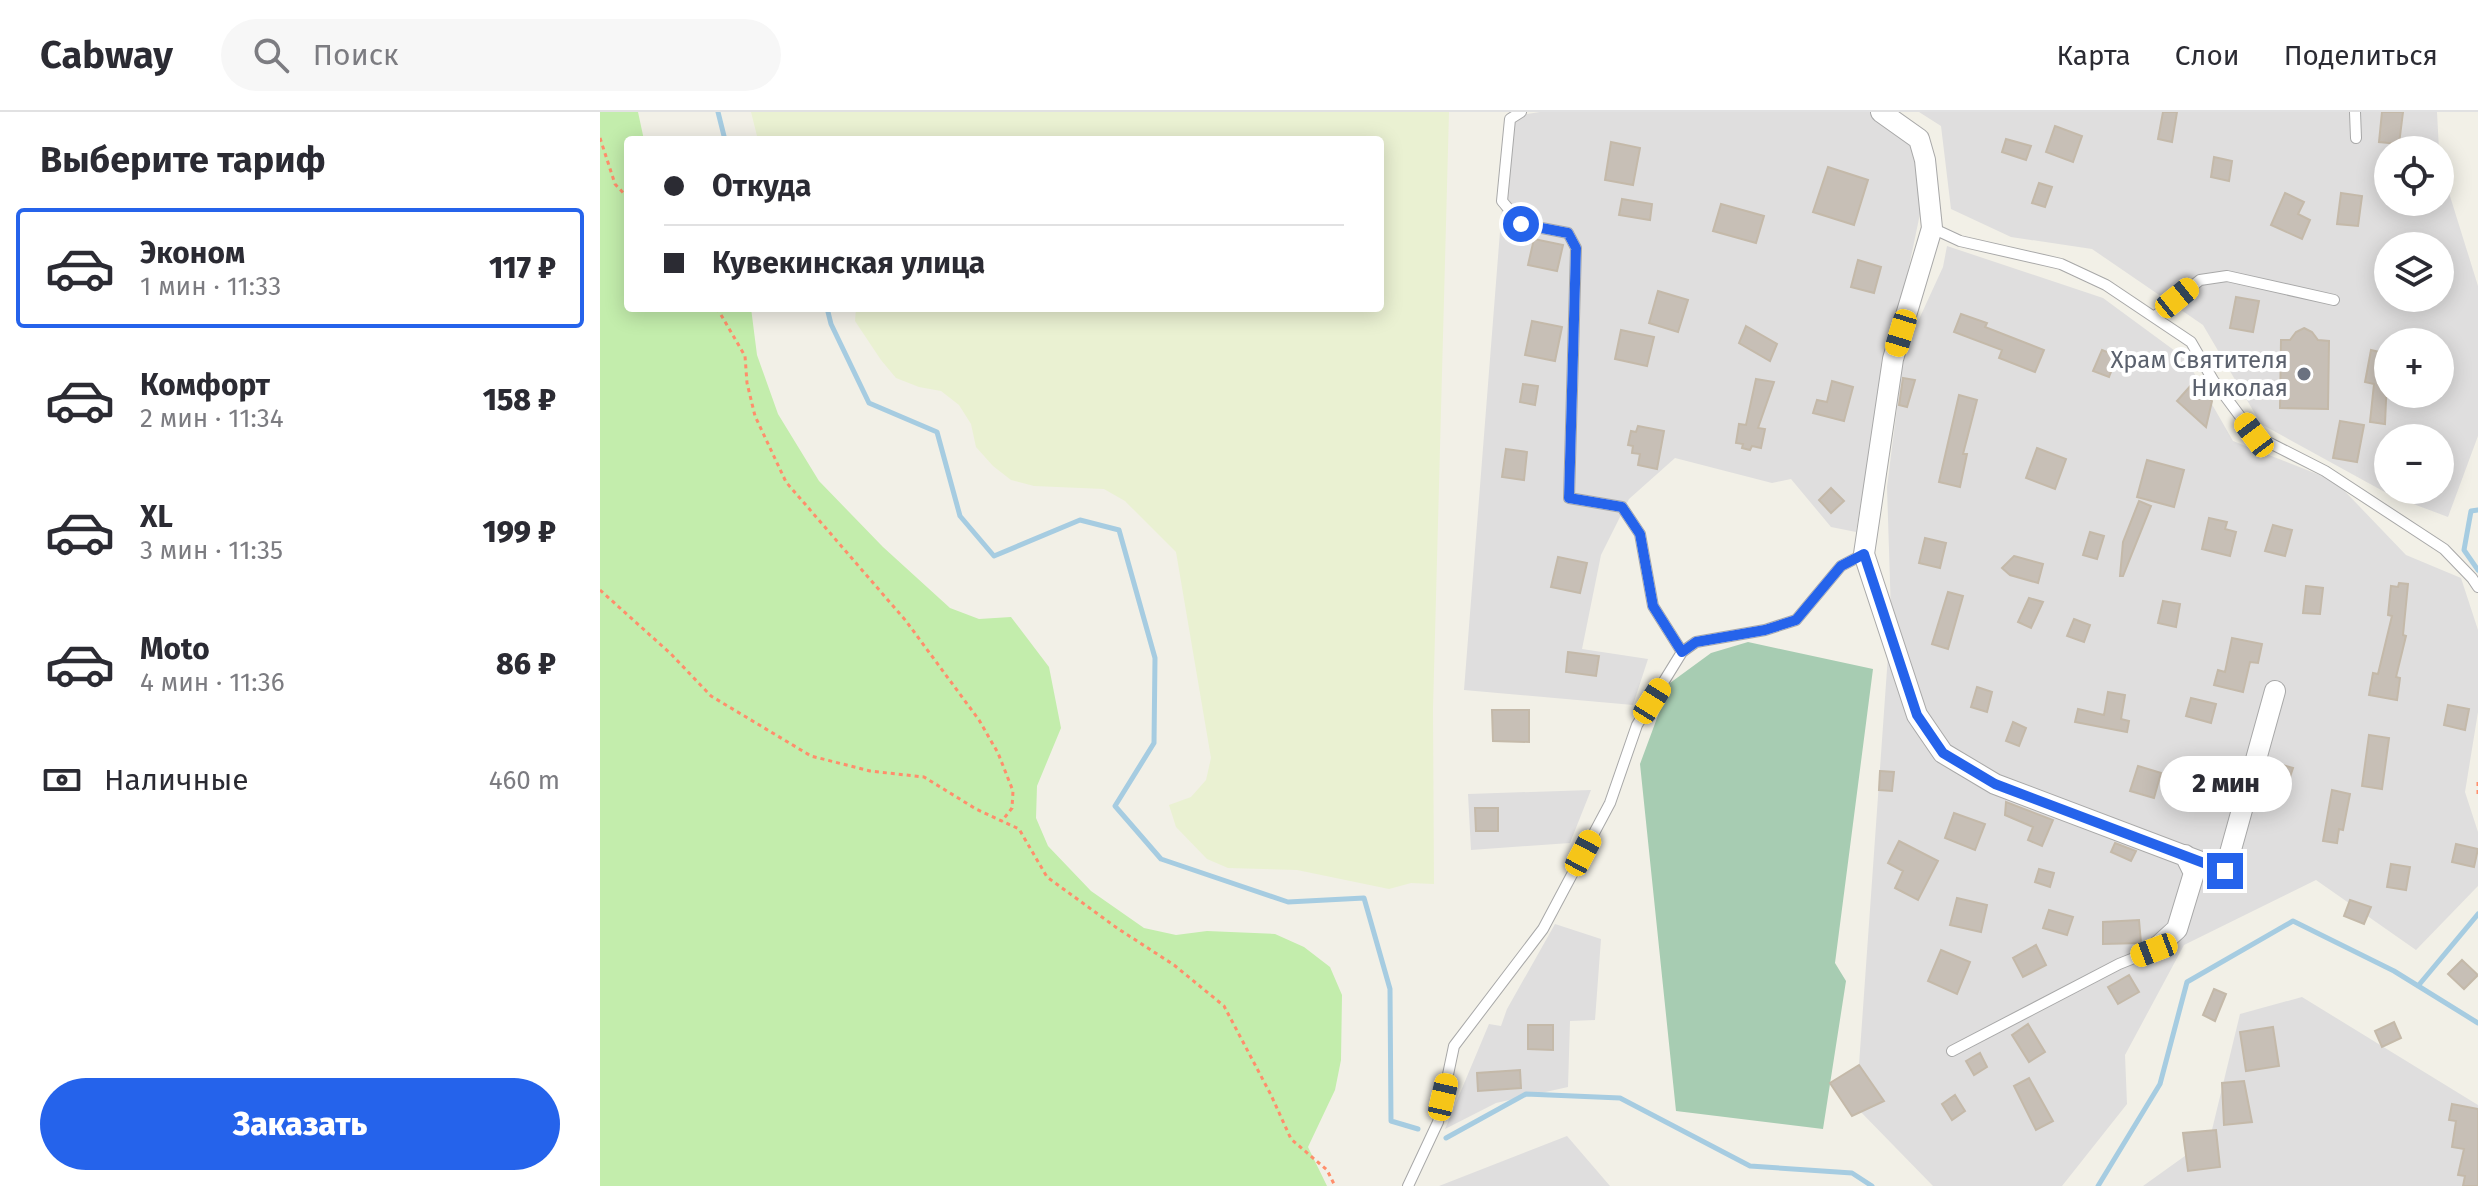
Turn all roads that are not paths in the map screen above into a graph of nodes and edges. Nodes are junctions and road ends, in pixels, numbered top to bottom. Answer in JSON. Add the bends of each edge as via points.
{"nodes":[{"id":1,"x":1521,"y":112,"type":"edge"},
{"id":2,"x":1881,"y":112,"type":"edge"},
{"id":3,"x":2355,"y":112,"type":"edge"},
{"id":4,"x":2356,"y":138,"type":"dead end"},
{"id":5,"x":1932,"y":228,"type":"junction"},
{"id":6,"x":2334,"y":300,"type":"dead end"},
{"id":7,"x":2154,"y":317,"type":"junction"},
{"id":8,"x":1864,"y":554,"type":"junction"},
{"id":9,"x":2478,"y":587,"type":"edge"},
{"id":10,"x":1682,"y":652,"type":"junction"},
{"id":11,"x":2275,"y":691,"type":"dead end"},
{"id":12,"x":2185,"y":855,"type":"junction"},
{"id":13,"x":2154,"y":950,"type":"joint"},
{"id":14,"x":1952,"y":1051,"type":"dead end"},
{"id":15,"x":1408,"y":1186,"type":"edge"}],
"edges":[{"from":1,"to":10,"type":"lane","via":[[1510,119],[1502,201],[1521,224],[1568,233],[1576,248],[1569,498],[1622,507],[1640,534],[1653,606]]},
{"from":2,"to":5,"type":"street","via":[[1919,139]]},
{"from":3,"to":4,"type":"lane"},
{"from":5,"to":7,"type":"lane","via":[[1960,241],[2061,264],[2106,285]]},
{"from":5,"to":8,"type":"street","via":[[1893,359]]},
{"from":6,"to":7,"type":"lane","via":[[2227,276],[2200,280]]},
{"from":7,"to":9,"type":"lane","via":[[2191,342],[2254,435],[2325,471],[2444,549]]},
{"from":8,"to":10,"type":"lane","via":[[1841,566],[1796,620],[1696,642]]},
{"from":8,"to":12,"type":"street","via":[[1917,715],[1943,753],[1995,784]]},
{"from":10,"to":15,"type":"lane","via":[[1637,725],[1610,803],[1543,929],[1454,1046],[1438,1122]]},
{"from":11,"to":12,"type":"street","via":[[2225,871]]},
{"from":12,"to":13,"type":"street","via":[[2194,873],[2177,929]]},
{"from":13,"to":14,"type":"lane"}]}
